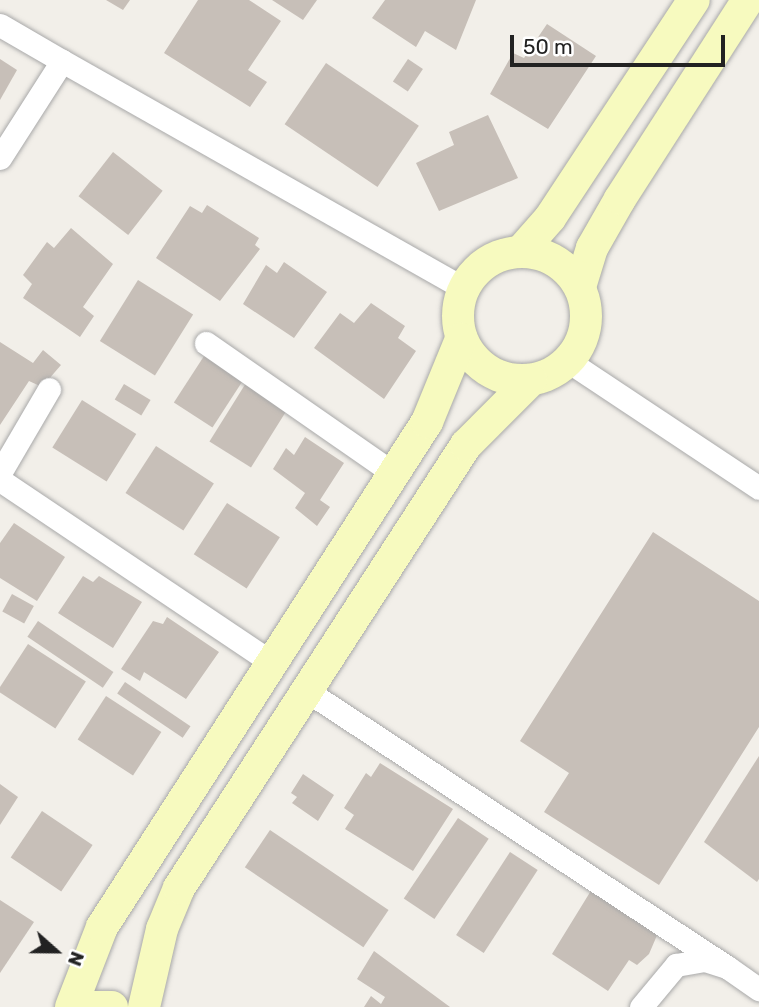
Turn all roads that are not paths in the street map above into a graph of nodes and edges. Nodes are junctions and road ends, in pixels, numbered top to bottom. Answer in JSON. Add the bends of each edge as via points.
{"nodes":[{"id":1,"x":694,"y":0,"type":"edge"},
{"id":2,"x":748,"y":0,"type":"edge"},
{"id":3,"x":0,"y":25,"type":"edge"},
{"id":4,"x":62,"y":61,"type":"junction"},
{"id":5,"x":0,"y":158,"type":"edge"},
{"id":6,"x":521,"y":251,"type":"junction"},
{"id":7,"x":580,"y":287,"type":"junction"},
{"id":8,"x":464,"y":288,"type":"junction"},
{"id":9,"x":461,"y":340,"type":"junction"},
{"id":10,"x":206,"y":343,"type":"dead end"},
{"id":11,"x":568,"y":361,"type":"junction"},
{"id":12,"x":531,"y":380,"type":"junction"},
{"id":13,"x":49,"y":389,"type":"dead end"},
{"id":14,"x":0,"y":473,"type":"edge"},
{"id":15,"x":393,"y":473,"type":"junction"},
{"id":16,"x":0,"y":480,"type":"edge"},
{"id":17,"x":759,"y":488,"type":"edge"},
{"id":18,"x":269,"y":661,"type":"junction"},
{"id":19,"x":307,"y":691,"type":"junction"},
{"id":20,"x":727,"y":967,"type":"junction"},
{"id":21,"x":759,"y":989,"type":"edge"},
{"id":22,"x":71,"y":1007,"type":"edge"},
{"id":23,"x":82,"y":1007,"type":"edge"},
{"id":24,"x":112,"y":1007,"type":"edge"},
{"id":25,"x":144,"y":1007,"type":"edge"},
{"id":26,"x":641,"y":1007,"type":"edge"}],
"edges":[{"from":1,"to":6,"type":"main road","via":[[550,218]]},
{"from":2,"to":7,"type":"main road","via":[[620,199],[592,248]]},
{"from":3,"to":4,"type":"street"},
{"from":4,"to":5,"type":"street"},
{"from":4,"to":8,"type":"street"},
{"from":6,"to":7,"type":"main road","via":[[556,260]]},
{"from":6,"to":8,"type":"main road","via":[[487,261]]},
{"from":7,"to":11,"type":"main road","via":[[586,326]]},
{"from":8,"to":9,"type":"main road","via":[[457,313]]},
{"from":9,"to":12,"type":"main road","via":[[489,372]]},
{"from":9,"to":15,"type":"main road","via":[[446,387]]},
{"from":10,"to":15,"type":"street"},
{"from":11,"to":12,"type":"main road"},
{"from":11,"to":17,"type":"street"},
{"from":12,"to":19,"type":"main road","via":[[466,445]]},
{"from":13,"to":14,"type":"street"},
{"from":15,"to":18,"type":"main road"},
{"from":16,"to":18,"type":"street"},
{"from":18,"to":22,"type":"main road","via":[[102,927]]},
{"from":19,"to":20,"type":"street"},
{"from":19,"to":25,"type":"main road","via":[[179,888],[162,929]]},
{"from":20,"to":21,"type":"street"},
{"from":20,"to":26,"type":"street","via":[[705,960],[677,965]]},
{"from":23,"to":24,"type":"main road"}]}
